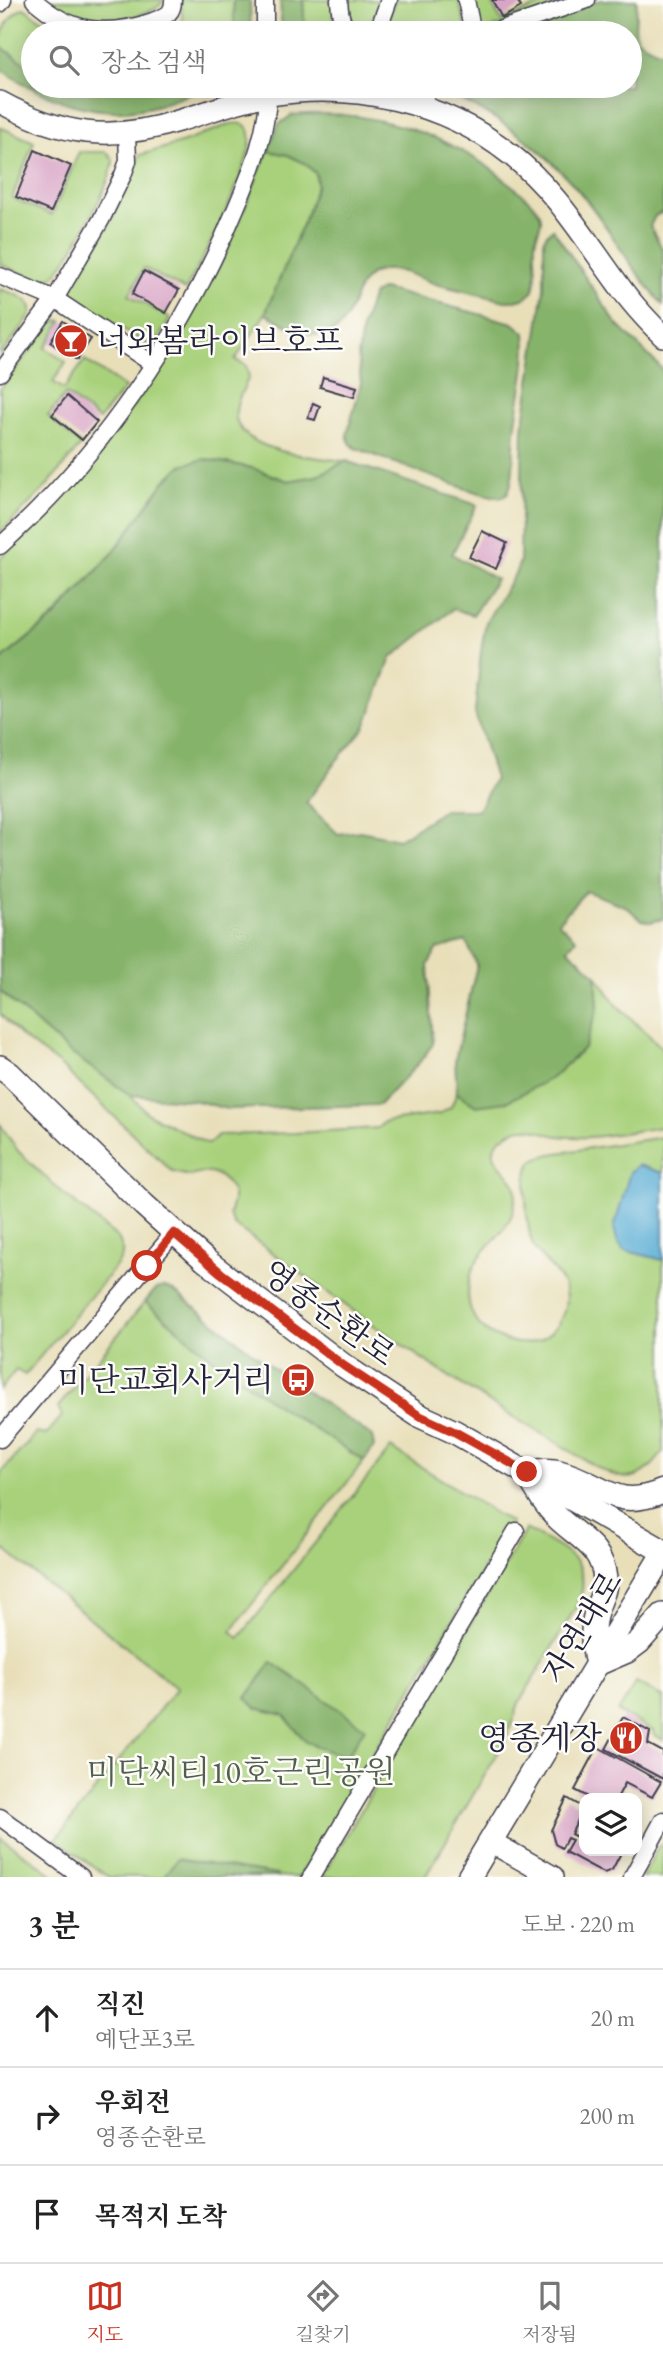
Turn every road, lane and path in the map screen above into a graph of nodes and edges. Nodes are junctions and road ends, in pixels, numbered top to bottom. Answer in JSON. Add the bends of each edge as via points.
{"nodes":[{"id":1,"x":34,"y":0,"type":"edge"},
{"id":2,"x":173,"y":0,"type":"edge"},
{"id":3,"x":265,"y":0,"type":"edge"},
{"id":4,"x":339,"y":0,"type":"edge"},
{"id":5,"x":389,"y":0,"type":"edge"},
{"id":6,"x":466,"y":0,"type":"edge"},
{"id":7,"x":587,"y":0,"type":"edge"},
{"id":8,"x":65,"y":21,"type":"edge"},
{"id":9,"x":150,"y":21,"type":"edge"},
{"id":10,"x":265,"y":21,"type":"edge"},
{"id":11,"x":342,"y":21,"type":"edge"},
{"id":12,"x":381,"y":21,"type":"edge"},
{"id":13,"x":470,"y":21,"type":"edge"},
{"id":14,"x":525,"y":21,"type":"edge"},
{"id":15,"x":250,"y":98,"type":"edge"},
{"id":16,"x":268,"y":98,"type":"edge"},
{"id":17,"x":390,"y":98,"type":"edge"},
{"id":18,"x":425,"y":98,"type":"edge"},
{"id":19,"x":0,"y":102,"type":"edge"},
{"id":20,"x":422,"y":106,"type":"junction"},
{"id":21,"x":127,"y":133,"type":"junction"},
{"id":22,"x":0,"y":276,"type":"edge"},
{"id":23,"x":55,"y":299,"type":"junction"},
{"id":24,"x":663,"y":336,"type":"edge"},
{"id":25,"x":153,"y":364,"type":"junction"},
{"id":26,"x":0,"y":373,"type":"edge"},
{"id":27,"x":0,"y":547,"type":"edge"},
{"id":28,"x":0,"y":1067,"type":"edge"},
{"id":29,"x":174,"y":1233,"type":"junction"},
{"id":30,"x":0,"y":1439,"type":"edge"},
{"id":31,"x":527,"y":1472,"type":"junction"},
{"id":32,"x":663,"y":1491,"type":"edge"},
{"id":33,"x":516,"y":1531,"type":"dead end"},
{"id":34,"x":663,"y":1552,"type":"edge"},
{"id":35,"x":663,"y":1615,"type":"edge"},
{"id":36,"x":597,"y":1664,"type":"junction"},
{"id":37,"x":0,"y":1817,"type":"edge"},
{"id":38,"x":663,"y":1821,"type":"edge"},
{"id":39,"x":491,"y":1842,"type":"junction"},
{"id":40,"x":81,"y":1877,"type":"edge"},
{"id":41,"x":311,"y":1877,"type":"edge"},
{"id":42,"x":469,"y":1877,"type":"edge"},
{"id":43,"x":554,"y":1877,"type":"edge"},
{"id":44,"x":632,"y":1877,"type":"edge"}],
"edges":[{"from":1,"to":8,"type":"street"},
{"from":2,"to":9,"type":"street","via":[[167,15]]},
{"from":3,"to":10,"type":"street"},
{"from":4,"to":11,"type":"street"},
{"from":5,"to":12,"type":"street"},
{"from":6,"to":13,"type":"street"},
{"from":7,"to":14,"type":"street"},
{"from":15,"to":21,"type":"street"},
{"from":16,"to":25,"type":"street","via":[[263,134],[223,241]]},
{"from":17,"to":20,"type":"street"},
{"from":18,"to":20,"type":"street"},
{"from":19,"to":21,"type":"street","via":[[60,127]]},
{"from":20,"to":24,"type":"street","via":[[477,132],[545,184],[618,284]]},
{"from":21,"to":23,"type":"street","via":[[128,161],[123,175]]},
{"from":22,"to":23,"type":"street"},
{"from":23,"to":25,"type":"street"},
{"from":23,"to":26,"type":"street"},
{"from":25,"to":27,"type":"street","via":[[64,482]]},
{"from":28,"to":29,"type":"main road","name":"영종순환로"},
{"from":29,"to":30,"type":"street"},
{"from":29,"to":31,"type":"main road","name":"영종순환로","via":[[365,1380],[418,1415]]},
{"from":31,"to":32,"type":"main road","via":[[557,1471],[619,1499]]},
{"from":31,"to":34,"type":"main road","name":"영종순환로"},
{"from":31,"to":36,"type":"main road","via":[[546,1504],[592,1546],[600,1560],[605,1584],[593,1632]]},
{"from":33,"to":41,"type":"street"},
{"from":34,"to":36,"type":"main road","name":"자연대로"},
{"from":35,"to":36,"type":"main road","via":[[627,1651]]},
{"from":36,"to":39,"type":"main road","name":"자연대로"},
{"from":37,"to":40,"type":"street"},
{"from":38,"to":44,"type":"street"},
{"from":39,"to":42,"type":"main road","name":"자연대로"},
{"from":39,"to":43,"type":"street"}]}
